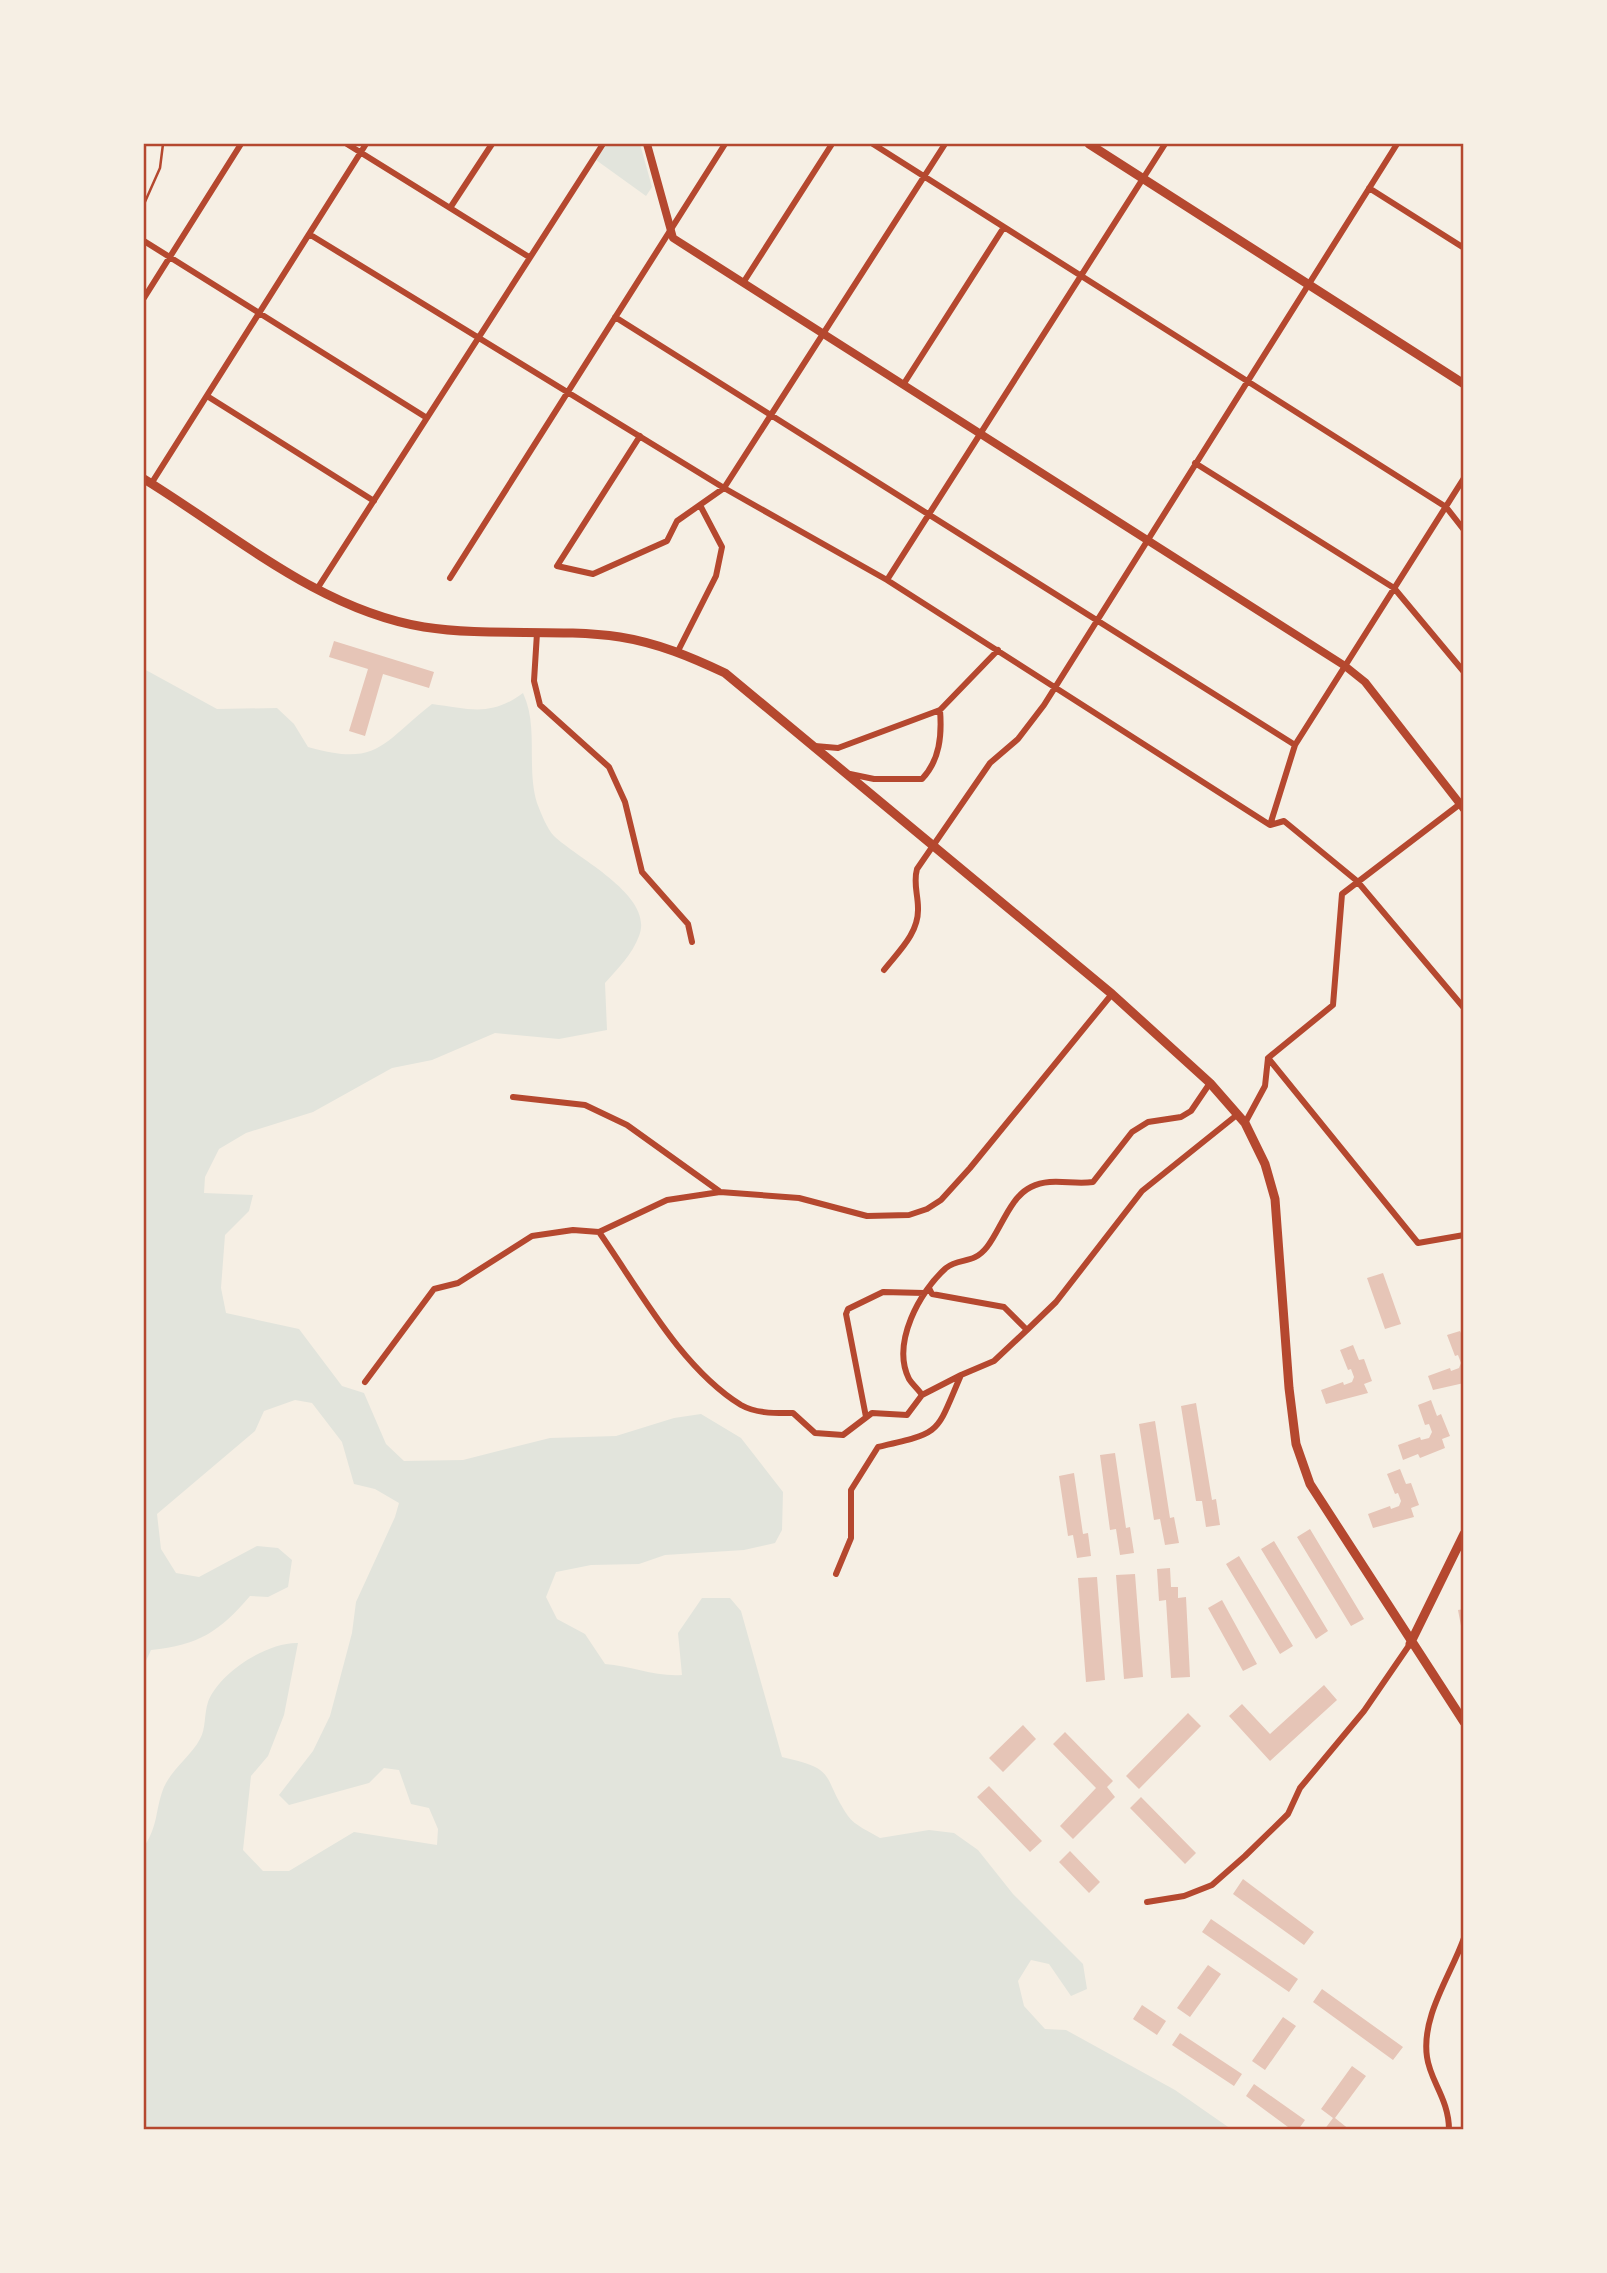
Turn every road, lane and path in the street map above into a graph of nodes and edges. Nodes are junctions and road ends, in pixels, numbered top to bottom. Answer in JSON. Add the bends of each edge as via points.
{"nodes":[{"id":1,"x":163,"y":144,"type":"edge"},
{"id":2,"x":242,"y":144,"type":"edge"},
{"id":3,"x":347,"y":144,"type":"edge"},
{"id":4,"x":366,"y":144,"type":"edge"},
{"id":5,"x":492,"y":144,"type":"edge"},
{"id":6,"x":603,"y":144,"type":"edge"},
{"id":7,"x":647,"y":144,"type":"edge"},
{"id":8,"x":724,"y":144,"type":"edge"},
{"id":9,"x":832,"y":144,"type":"edge"},
{"id":10,"x":873,"y":144,"type":"edge"},
{"id":11,"x":946,"y":144,"type":"edge"},
{"id":12,"x":1089,"y":144,"type":"edge"},
{"id":13,"x":1165,"y":144,"type":"edge"},
{"id":14,"x":1397,"y":144,"type":"edge"},
{"id":15,"x":361,"y":152,"type":"junction"},
{"id":16,"x":925,"y":176,"type":"junction"},
{"id":17,"x":1143,"y":178,"type":"junction"},
{"id":18,"x":1369,"y":188,"type":"junction"},
{"id":19,"x":144,"y":204,"type":"edge"},
{"id":20,"x":450,"y":208,"type":"junction"},
{"id":21,"x":1004,"y":226,"type":"junction"},
{"id":22,"x":669,"y":232,"type":"junction"},
{"id":23,"x":309,"y":234,"type":"junction"},
{"id":24,"x":144,"y":240,"type":"edge"},
{"id":25,"x":1464,"y":248,"type":"edge"},
{"id":26,"x":170,"y":257,"type":"junction"},
{"id":27,"x":529,"y":257,"type":"junction"},
{"id":28,"x":1081,"y":275,"type":"junction"},
{"id":29,"x":743,"y":283,"type":"junction"},
{"id":30,"x":1308,"y":283,"type":"junction"},
{"id":31,"x":144,"y":298,"type":"edge"},
{"id":32,"x":260,"y":312,"type":"junction"},
{"id":33,"x":615,"y":317,"type":"junction"},
{"id":34,"x":823,"y":334,"type":"junction"},
{"id":35,"x":478,"y":337,"type":"junction"},
{"id":36,"x":1247,"y":381,"type":"junction"},
{"id":37,"x":1464,"y":384,"type":"edge"},
{"id":38,"x":903,"y":385,"type":"junction"},
{"id":39,"x":568,"y":392,"type":"junction"},
{"id":40,"x":207,"y":396,"type":"junction"},
{"id":41,"x":771,"y":415,"type":"junction"},
{"id":42,"x":427,"y":418,"type":"junction"},
{"id":43,"x":980,"y":434,"type":"junction"},
{"id":44,"x":640,"y":436,"type":"junction"},
{"id":45,"x":1195,"y":463,"type":"junction"},
{"id":46,"x":1464,"y":478,"type":"edge"},
{"id":47,"x":148,"y":481,"type":"edge"},
{"id":48,"x":724,"y":488,"type":"junction"},
{"id":49,"x":374,"y":501,"type":"junction"},
{"id":50,"x":701,"y":507,"type":"junction"},
{"id":51,"x":1446,"y":507,"type":"junction"},
{"id":52,"x":929,"y":515,"type":"junction"},
{"id":53,"x":1464,"y":530,"type":"edge"},
{"id":54,"x":1147,"y":540,"type":"junction"},
{"id":55,"x":450,"y":578,"type":"dead end"},
{"id":56,"x":887,"y":580,"type":"junction"},
{"id":57,"x":1394,"y":587,"type":"junction"},
{"id":58,"x":317,"y":589,"type":"junction"},
{"id":59,"x":1097,"y":620,"type":"junction"},
{"id":60,"x":537,"y":633,"type":"junction"},
{"id":61,"x":998,"y":650,"type":"junction"},
{"id":62,"x":678,"y":651,"type":"junction"},
{"id":63,"x":1345,"y":666,"type":"junction"},
{"id":64,"x":1464,"y":673,"type":"edge"},
{"id":65,"x":1055,"y":687,"type":"junction"},
{"id":66,"x":940,"y":710,"type":"junction"},
{"id":67,"x":1295,"y":745,"type":"junction"},
{"id":68,"x":815,"y":746,"type":"junction"},
{"id":69,"x":850,"y":774,"type":"junction"},
{"id":70,"x":1462,"y":804,"type":"edge"},
{"id":71,"x":1270,"y":825,"type":"junction"},
{"id":72,"x":934,"y":845,"type":"junction"},
{"id":73,"x":1357,"y":881,"type":"junction"},
{"id":74,"x":692,"y":942,"type":"dead end"},
{"id":75,"x":884,"y":970,"type":"dead end"},
{"id":76,"x":1112,"y":994,"type":"junction"},
{"id":77,"x":1464,"y":1007,"type":"edge"},
{"id":78,"x":1268,"y":1058,"type":"junction"},
{"id":79,"x":1210,"y":1083,"type":"junction"},
{"id":80,"x":513,"y":1097,"type":"dead end"},
{"id":81,"x":1238,"y":1114,"type":"junction"},
{"id":82,"x":1245,"y":1122,"type":"junction"},
{"id":83,"x":720,"y":1192,"type":"junction"},
{"id":84,"x":599,"y":1232,"type":"junction"},
{"id":85,"x":1464,"y":1235,"type":"edge"},
{"id":86,"x":927,"y":1291,"type":"junction"},
{"id":87,"x":1027,"y":1330,"type":"junction"},
{"id":88,"x":961,"y":1375,"type":"junction"},
{"id":89,"x":365,"y":1382,"type":"dead end"},
{"id":90,"x":922,"y":1395,"type":"junction"},
{"id":91,"x":866,"y":1417,"type":"junction"},
{"id":92,"x":1464,"y":1534,"type":"edge"},
{"id":93,"x":836,"y":1574,"type":"dead end"},
{"id":94,"x":1410,"y":1644,"type":"junction"},
{"id":95,"x":1464,"y":1722,"type":"edge"},
{"id":96,"x":1147,"y":1902,"type":"dead end"},
{"id":97,"x":1464,"y":1938,"type":"edge"},
{"id":98,"x":1449,"y":2130,"type":"edge"}],
"edges":[{"from":1,"to":19,"type":"lane","via":[[160,168]]},
{"from":2,"to":26,"type":"street"},
{"from":3,"to":15,"type":"street"},
{"from":4,"to":15,"type":"street"},
{"from":5,"to":20,"type":"street"},
{"from":6,"to":27,"type":"street"},
{"from":7,"to":22,"type":"street"},
{"from":8,"to":22,"type":"street"},
{"from":9,"to":29,"type":"street"},
{"from":10,"to":16,"type":"street"},
{"from":11,"to":16,"type":"street"},
{"from":12,"to":17,"type":"main road"},
{"from":13,"to":17,"type":"street"},
{"from":14,"to":18,"type":"street"},
{"from":15,"to":20,"type":"street"},
{"from":15,"to":23,"type":"street"},
{"from":16,"to":21,"type":"street"},
{"from":16,"to":34,"type":"street"},
{"from":17,"to":28,"type":"street"},
{"from":17,"to":30,"type":"main road"},
{"from":18,"to":25,"type":"street"},
{"from":18,"to":30,"type":"street"},
{"from":20,"to":27,"type":"street"},
{"from":21,"to":28,"type":"street"},
{"from":21,"to":38,"type":"street"},
{"from":22,"to":29,"type":"street"},
{"from":22,"to":33,"type":"street"},
{"from":23,"to":32,"type":"street"},
{"from":23,"to":35,"type":"street"},
{"from":24,"to":26,"type":"street"},
{"from":26,"to":31,"type":"street"},
{"from":26,"to":32,"type":"street"},
{"from":27,"to":35,"type":"street"},
{"from":28,"to":36,"type":"street"},
{"from":28,"to":43,"type":"street"},
{"from":29,"to":34,"type":"street"},
{"from":30,"to":36,"type":"street"},
{"from":30,"to":37,"type":"main road"},
{"from":32,"to":40,"type":"street"},
{"from":32,"to":42,"type":"street"},
{"from":33,"to":39,"type":"street"},
{"from":33,"to":41,"type":"street"},
{"from":34,"to":38,"type":"street"},
{"from":34,"to":41,"type":"street"},
{"from":35,"to":39,"type":"street"},
{"from":35,"to":42,"type":"street"},
{"from":36,"to":45,"type":"street"},
{"from":36,"to":51,"type":"street"},
{"from":38,"to":43,"type":"street"},
{"from":39,"to":44,"type":"street"},
{"from":39,"to":55,"type":"street"},
{"from":40,"to":47,"type":"street"},
{"from":40,"to":49,"type":"street"},
{"from":41,"to":48,"type":"street"},
{"from":41,"to":52,"type":"street"},
{"from":42,"to":49,"type":"street"},
{"from":43,"to":52,"type":"street"},
{"from":43,"to":54,"type":"street"},
{"from":44,"to":48,"type":"street"},
{"from":44,"to":50,"type":"street","via":[[557,566],[593,574],[667,541],[677,521]]},
{"from":45,"to":54,"type":"street"},
{"from":45,"to":57,"type":"street"},
{"from":46,"to":51,"type":"street"},
{"from":47,"to":58,"type":"main road"},
{"from":48,"to":50,"type":"street"},
{"from":48,"to":56,"type":"street"},
{"from":49,"to":58,"type":"street"},
{"from":50,"to":62,"type":"street","via":[[722,547],[716,576]]},
{"from":51,"to":53,"type":"street"},
{"from":51,"to":57,"type":"street"},
{"from":52,"to":56,"type":"street"},
{"from":52,"to":59,"type":"street"},
{"from":54,"to":59,"type":"street"},
{"from":54,"to":63,"type":"street"},
{"from":56,"to":61,"type":"street"},
{"from":57,"to":63,"type":"street"},
{"from":57,"to":64,"type":"street"},
{"from":58,"to":60,"type":"main road","via":[[361,609],[423,627]]},
{"from":59,"to":65,"type":"street"},
{"from":59,"to":67,"type":"street"},
{"from":60,"to":62,"type":"main road","via":[[620,637]]},
{"from":60,"to":74,"type":"street","via":[[534,681],[540,705],[609,767],[625,802],[642,872],[688,924]]},
{"from":61,"to":65,"type":"street"},
{"from":61,"to":66,"type":"street"},
{"from":62,"to":68,"type":"main road","via":[[725,673]]},
{"from":63,"to":67,"type":"street"},
{"from":63,"to":70,"type":"street","via":[[1365,682]]},
{"from":65,"to":71,"type":"street"},
{"from":65,"to":72,"type":"street","via":[[1018,739],[990,763]]},
{"from":66,"to":68,"type":"street","via":[[838,748]]},
{"from":66,"to":69,"type":"street","via":[[939,747],[932,769],[922,779]]},
{"from":67,"to":71,"type":"street"},
{"from":68,"to":69,"type":"main road"},
{"from":69,"to":72,"type":"main road"},
{"from":70,"to":73,"type":"street"},
{"from":71,"to":73,"type":"street","via":[[1284,821]]},
{"from":72,"to":75,"type":"street","via":[[914,877],[919,912],[914,931]]},
{"from":72,"to":76,"type":"main road"},
{"from":73,"to":77,"type":"street"},
{"from":73,"to":78,"type":"street","via":[[1342,894],[1333,1005]]},
{"from":76,"to":79,"type":"main road"},
{"from":76,"to":83,"type":"street","via":[[970,1168],[927,1209],[909,1215],[867,1216],[799,1198]]},
{"from":78,"to":82,"type":"street","via":[[1265,1086]]},
{"from":78,"to":85,"type":"street","via":[[1418,1243]]},
{"from":79,"to":81,"type":"main road"},
{"from":79,"to":86,"type":"street","via":[[1191,1111],[1148,1122],[1132,1132],[1093,1182],[1048,1179],[1027,1188],[976,1259],[948,1266]]},
{"from":80,"to":83,"type":"street","via":[[585,1105],[627,1125]]},
{"from":81,"to":82,"type":"main road"},
{"from":81,"to":87,"type":"street","via":[[1142,1191],[1056,1303]]},
{"from":82,"to":94,"type":"main road","via":[[1275,1199],[1296,1444],[1310,1484]]},
{"from":83,"to":84,"type":"street","via":[[667,1200]]},
{"from":84,"to":89,"type":"street","via":[[573,1230],[532,1236],[458,1283],[434,1289]]},
{"from":84,"to":91,"type":"street","via":[[687,1358],[743,1406],[793,1413],[815,1433],[844,1434]]},
{"from":86,"to":87,"type":"street","via":[[1004,1307]]},
{"from":86,"to":90,"type":"street","via":[[907,1329],[905,1356],[909,1379]]},
{"from":86,"to":91,"type":"street","via":[[883,1292],[848,1309]]},
{"from":87,"to":88,"type":"street","via":[[994,1361]]},
{"from":88,"to":90,"type":"street"},
{"from":88,"to":93,"type":"street","via":[[939,1428],[878,1447],[851,1490],[851,1538]]},
{"from":90,"to":91,"type":"street","via":[[907,1415],[872,1413]]},
{"from":92,"to":94,"type":"main road"},
{"from":94,"to":95,"type":"main road"},
{"from":94,"to":96,"type":"street","via":[[1364,1712],[1300,1788],[1288,1814],[1212,1885],[1184,1896]]},
{"from":97,"to":98,"type":"street","via":[[1437,2001],[1427,2047],[1443,2093]]}]}
